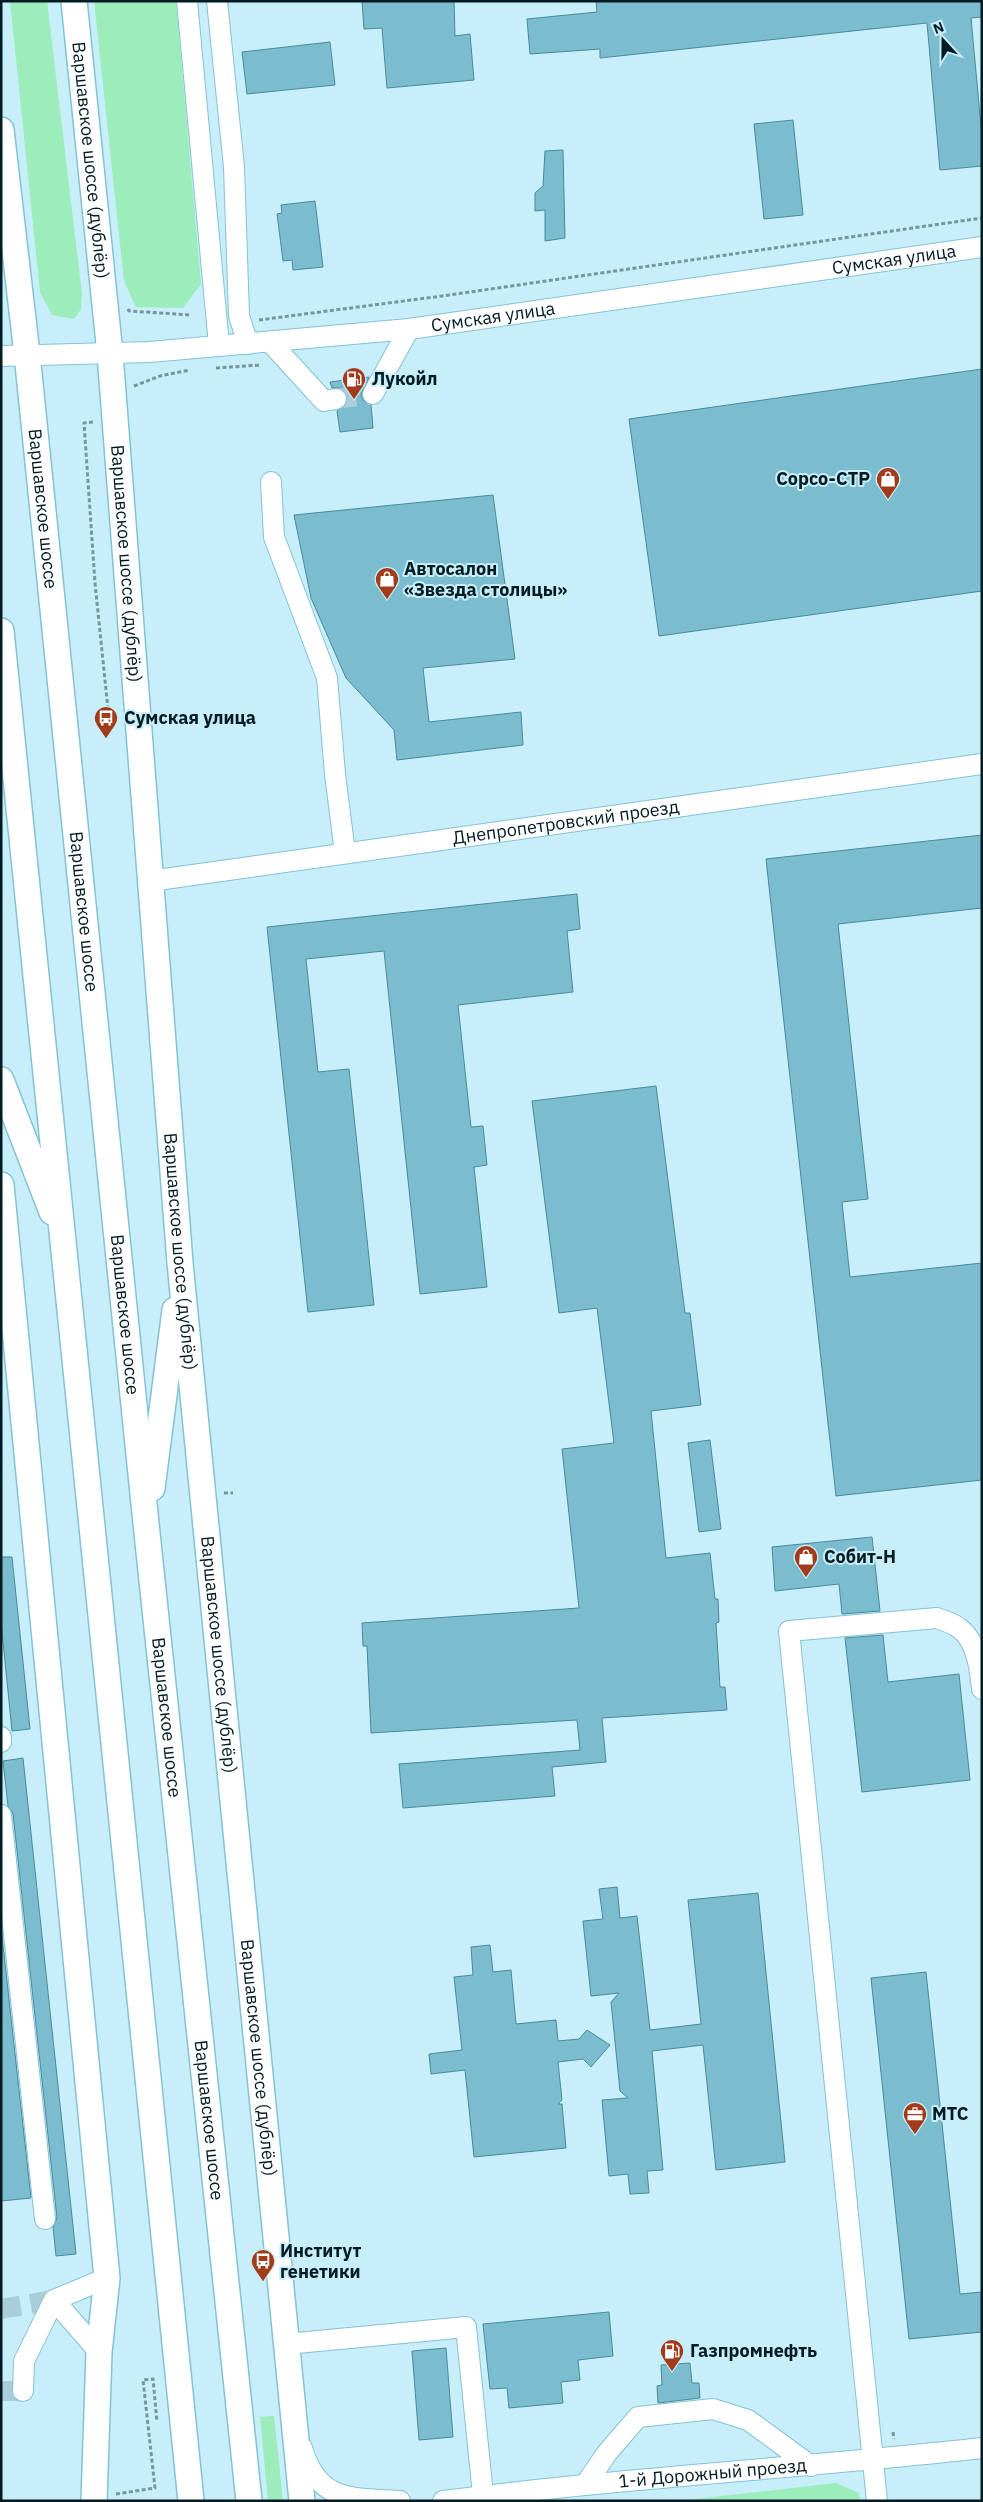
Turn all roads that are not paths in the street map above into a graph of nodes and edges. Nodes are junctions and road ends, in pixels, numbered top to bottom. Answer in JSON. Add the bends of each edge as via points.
{"nodes":[{"id":1,"x":74,"y":1,"type":"edge"},
{"id":2,"x":187,"y":1,"type":"edge"},
{"id":3,"x":217,"y":1,"type":"edge"},
{"id":4,"x":1,"y":130,"type":"edge"},
{"id":5,"x":982,"y":247,"type":"edge"},
{"id":6,"x":410,"y":329,"type":"junction"},
{"id":7,"x":272,"y":343,"type":"junction"},
{"id":8,"x":248,"y":344,"type":"junction"},
{"id":9,"x":219,"y":345,"type":"junction"},
{"id":10,"x":27,"y":354,"type":"junction"},
{"id":11,"x":110,"y":354,"type":"junction"},
{"id":12,"x":1,"y":356,"type":"edge"},
{"id":13,"x":373,"y":394,"type":"dead end"},
{"id":14,"x":336,"y":399,"type":"tunnel mouth"},
{"id":15,"x":271,"y":482,"type":"dead end"},
{"id":16,"x":1,"y":631,"type":"edge"},
{"id":17,"x":982,"y":764,"type":"edge"},
{"id":18,"x":345,"y":853,"type":"junction"},
{"id":19,"x":150,"y":881,"type":"junction"},
{"id":20,"x":1,"y":1080,"type":"edge"},
{"id":21,"x":1,"y":1185,"type":"edge"},
{"id":22,"x":63,"y":1242,"type":"junction"},
{"id":23,"x":180,"y":1263,"type":"junction"},
{"id":24,"x":147,"y":1533,"type":"junction"},
{"id":25,"x":982,"y":1690,"type":"edge"},
{"id":26,"x":1,"y":1737,"type":"edge"},
{"id":27,"x":1,"y":1742,"type":"edge"},
{"id":28,"x":1,"y":1816,"type":"edge"},
{"id":29,"x":45,"y":2219,"type":"dead end"},
{"id":30,"x":108,"y":2278,"type":"junction"},
{"id":31,"x":54,"y":2300,"type":"junction"},
{"id":32,"x":286,"y":2344,"type":"junction"},
{"id":33,"x":99,"y":2352,"type":"junction"},
{"id":34,"x":23,"y":2391,"type":"dead end"},
{"id":35,"x":293,"y":2413,"type":"junction"},
{"id":36,"x":982,"y":2448,"type":"edge"},
{"id":37,"x":873,"y":2460,"type":"junction"},
{"id":38,"x":811,"y":2466,"type":"junction"},
{"id":39,"x":585,"y":2484,"type":"junction"},
{"id":40,"x":483,"y":2495,"type":"junction"},
{"id":41,"x":94,"y":2499,"type":"edge"},
{"id":42,"x":448,"y":2500,"type":"edge"},
{"id":43,"x":191,"y":2501,"type":"edge"},
{"id":44,"x":249,"y":2501,"type":"edge"},
{"id":45,"x":302,"y":2501,"type":"edge"},
{"id":46,"x":400,"y":2501,"type":"edge"},
{"id":47,"x":877,"y":2501,"type":"edge"}],
"edges":[{"from":1,"to":11,"type":"main road","name":"Варшавское шоссе (дублёр)"},
{"from":2,"to":9,"type":"street"},
{"from":3,"to":8,"type":"street","via":[[234,167],[238,316]]},
{"from":4,"to":10,"type":"main road","name":"Варшавское шоссе"},
{"from":5,"to":6,"type":"street","name":"Сумская улица"},
{"from":6,"to":7,"type":"street","name":"Сумская улица"},
{"from":6,"to":13,"type":"street"},
{"from":7,"to":8,"type":"street","name":"Сумская улица"},
{"from":7,"to":14,"type":"street","via":[[324,400]]},
{"from":8,"to":9,"type":"street","name":"Сумская улица"},
{"from":9,"to":11,"type":"street","name":"Сумская улица"},
{"from":10,"to":11,"type":"street","name":"Сумская улица"},
{"from":10,"to":12,"type":"street","name":"Сумская улица"},
{"from":10,"to":24,"type":"main road","name":"Варшавское шоссе"},
{"from":11,"to":19,"type":"main road","name":"Варшавское шоссе (дублёр)"},
{"from":15,"to":18,"type":"street","via":[[274,537],[327,678]]},
{"from":16,"to":22,"type":"main road"},
{"from":17,"to":18,"type":"street","name":"Днепропетровский проезд"},
{"from":18,"to":19,"type":"street","name":"Днепропетровский проезд"},
{"from":19,"to":23,"type":"main road","name":"Варшавское шоссе (дублёр)"},
{"from":20,"to":22,"type":"main road"},
{"from":21,"to":30,"type":"main road"},
{"from":22,"to":43,"type":"main road"},
{"from":23,"to":24,"type":"main road"},
{"from":23,"to":32,"type":"main road","name":"Варшавское шоссе (дублёр)"},
{"from":24,"to":44,"type":"main road","name":"Варшавское шоссе"},
{"from":25,"to":37,"type":"street","via":[[972,1645],[960,1628],[937,1618],[789,1631]]},
{"from":26,"to":27,"type":"street"},
{"from":28,"to":29,"type":"street"},
{"from":30,"to":31,"type":"street"},
{"from":30,"to":33,"type":"main road"},
{"from":31,"to":33,"type":"street"},
{"from":31,"to":34,"type":"street","via":[[24,2362]]},
{"from":32,"to":35,"type":"main road","name":"Варшавское шоссе (дублёр)"},
{"from":32,"to":40,"type":"street","via":[[466,2327]]},
{"from":33,"to":41,"type":"main road"},
{"from":35,"to":45,"type":"main road","name":"Варшавское шоссе (дублёр)"},
{"from":35,"to":46,"type":"street","via":[[306,2459],[323,2488],[343,2497]]},
{"from":36,"to":37,"type":"street","name":"1-й Дорожный проезд"},
{"from":37,"to":38,"type":"street","name":"1-й Дорожный проезд"},
{"from":37,"to":47,"type":"street"},
{"from":38,"to":39,"type":"street","name":"1-й Дорожный проезд"},
{"from":38,"to":39,"type":"street","via":[[748,2420],[713,2409],[638,2417],[606,2453]]},
{"from":39,"to":40,"type":"street","name":"1-й Дорожный проезд"},
{"from":40,"to":42,"type":"street","name":"1-й Дорожный проезд"}]}
